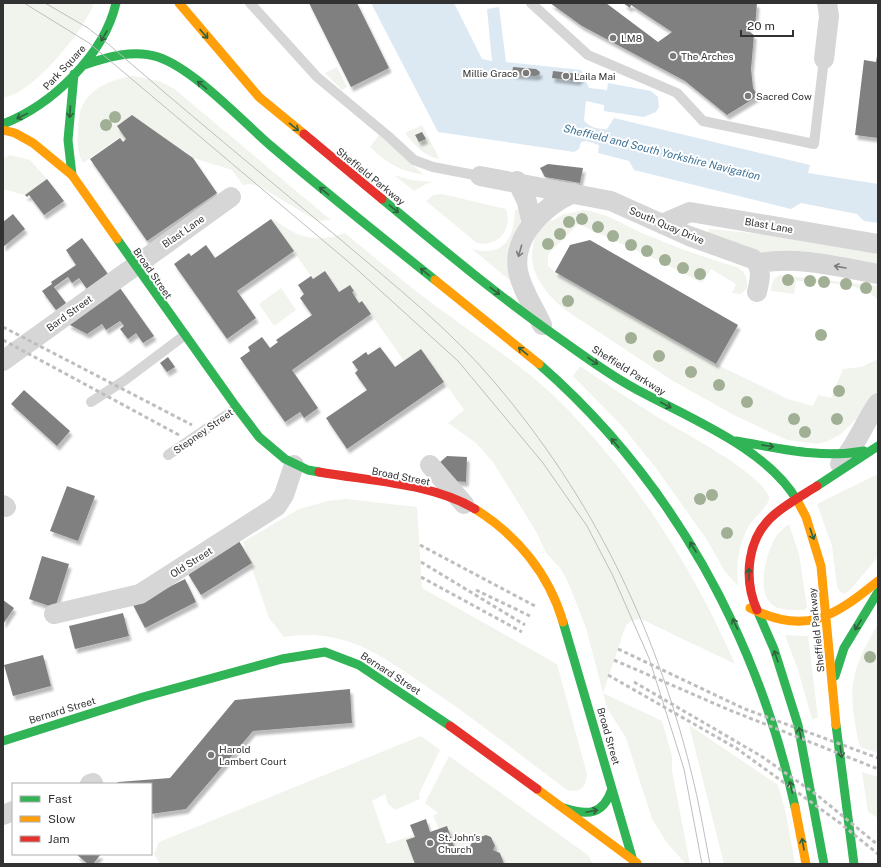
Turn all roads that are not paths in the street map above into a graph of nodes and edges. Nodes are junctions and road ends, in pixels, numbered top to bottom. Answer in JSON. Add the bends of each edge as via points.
{"nodes":[{"id":1,"x":116,"y":3,"type":"edge"},
{"id":2,"x":179,"y":3,"type":"edge"},
{"id":3,"x":250,"y":3,"type":"edge"},
{"id":4,"x":531,"y":3,"type":"edge"},
{"id":5,"x":827,"y":3,"type":"edge"},
{"id":6,"x":824,"y":59,"type":"joint"},
{"id":7,"x":84,"y":65,"type":"junction"},
{"id":8,"x":74,"y":74,"type":"junction"},
{"id":9,"x":3,"y":124,"type":"edge"},
{"id":10,"x":3,"y":130,"type":"edge"},
{"id":11,"x":72,"y":175,"type":"junction"},
{"id":12,"x":480,"y":176,"type":"joint"},
{"id":13,"x":517,"y":181,"type":"junction"},
{"id":14,"x":573,"y":193,"type":"junction"},
{"id":15,"x":231,"y":197,"type":"dead end"},
{"id":16,"x":662,"y":224,"type":"junction"},
{"id":17,"x":532,"y":225,"type":"junction"},
{"id":18,"x":878,"y":244,"type":"edge"},
{"id":19,"x":758,"y":263,"type":"junction"},
{"id":20,"x":134,"y":265,"type":"junction"},
{"id":21,"x":878,"y":274,"type":"edge"},
{"id":22,"x":757,"y":292,"type":"dead end"},
{"id":23,"x":542,"y":325,"type":"junction"},
{"id":24,"x":185,"y":335,"type":"junction"},
{"id":25,"x":8,"y":358,"type":"edge"},
{"id":26,"x":91,"y":402,"type":"dead end"},
{"id":27,"x":878,"y":403,"type":"edge"},
{"id":28,"x":237,"y":408,"type":"junction"},
{"id":29,"x":729,"y":440,"type":"junction"},
{"id":30,"x":878,"y":446,"type":"edge"},
{"id":31,"x":849,"y":454,"type":"junction"},
{"id":32,"x":168,"y":455,"type":"dead end"},
{"id":33,"x":294,"y":465,"type":"junction"},
{"id":34,"x":430,"y":465,"type":"dead end"},
{"id":35,"x":820,"y":484,"type":"junction"},
{"id":36,"x":796,"y":499,"type":"junction"},
{"id":37,"x":464,"y":504,"type":"junction"},
{"id":38,"x":712,"y":581,"type":"junction"},
{"id":39,"x":878,"y":581,"type":"edge"},
{"id":40,"x":878,"y":592,"type":"edge"},
{"id":41,"x":730,"y":597,"type":"dead end"},
{"id":42,"x":743,"y":606,"type":"dead end"},
{"id":43,"x":758,"y":612,"type":"junction"},
{"id":44,"x":54,"y":614,"type":"dead end"},
{"id":45,"x":826,"y":616,"type":"junction"},
{"id":46,"x":834,"y":698,"type":"junction"},
{"id":47,"x":3,"y":741,"type":"edge"},
{"id":48,"x":612,"y":789,"type":"junction"},
{"id":49,"x":559,"y":806,"type":"junction"},
{"id":50,"x":635,"y":863,"type":"edge"},
{"id":51,"x":806,"y":864,"type":"edge"},
{"id":52,"x":824,"y":864,"type":"edge"},
{"id":53,"x":854,"y":864,"type":"edge"}],
"edges":[{"from":1,"to":7,"type":"main road","name":"Park Square","one_way":true,"via":[[109,27]]},
{"from":2,"to":23,"type":"main road","name":"Sheffield Parkway","one_way":true,"via":[[242,79],[281,117],[484,283]]},
{"from":3,"to":12,"type":"lane","via":[[317,76],[414,160],[433,167]]},
{"from":4,"to":6,"type":"lane","via":[[592,58],[677,93],[703,121],[814,144]]},
{"from":5,"to":6,"type":"street","via":[[829,16]]},
{"from":7,"to":8,"type":"main road","name":"Park Square"},
{"from":38,"to":7,"type":"main road","one_way":true,"via":[[684,534],[647,482],[586,409],[556,379],[281,155],[200,83],[176,66],[148,55],[118,57]]},
{"from":8,"to":9,"type":"main road","name":"Park Square","one_way":true,"via":[[48,101]]},
{"from":8,"to":11,"type":"main road","name":"Broad Street","one_way":true,"via":[[68,140]]},
{"from":10,"to":11,"type":"main road","name":"Broad Street","via":[[37,144]]},
{"from":11,"to":20,"type":"main road","name":"Broad Street"},
{"from":12,"to":13,"type":"street","name":"South Quay Drive"},
{"from":13,"to":14,"type":"street","name":"South Quay Drive"},
{"from":13,"to":17,"type":"street","via":[[527,202]]},
{"from":14,"to":16,"type":"street","name":"South Quay Drive","via":[[611,201]]},
{"from":14,"to":17,"type":"street","via":[[549,208]]},
{"from":15,"to":20,"type":"street","name":"Blast Lane"},
{"from":16,"to":18,"type":"street","name":"Blast Lane","via":[[690,212]]},
{"from":16,"to":19,"type":"street","name":"South Quay Drive"},
{"from":17,"to":23,"type":"street","one_way":true,"via":[[523,241],[517,261],[525,293]]},
{"from":21,"to":19,"type":"street","one_way":true,"via":[[806,261]]},
{"from":19,"to":22,"type":"street","via":[[760,279]]},
{"from":20,"to":24,"type":"main road","name":"Broad Street"},
{"from":20,"to":25,"type":"street","name":"Bard Street"},
{"from":23,"to":29,"type":"main road","name":"Sheffield Parkway","one_way":true,"via":[[632,387]]},
{"from":24,"to":26,"type":"lane"},
{"from":24,"to":28,"type":"main road","name":"Broad Street"},
{"from":27,"to":31,"type":"street"},
{"from":28,"to":32,"type":"lane","name":"Stepney Street"},
{"from":28,"to":33,"type":"main road","name":"Broad Street","via":[[265,444]]},
{"from":29,"to":31,"type":"main road","one_way":true,"via":[[803,453],[835,456]]},
{"from":29,"to":36,"type":"main road","name":"Sheffield Parkway","via":[[769,467],[782,479]]},
{"from":30,"to":31,"type":"main road"},
{"from":30,"to":35,"type":"main road"},
{"from":31,"to":35,"type":"street"},
{"from":33,"to":37,"type":"main road","name":"Broad Street","via":[[308,470],[413,489]]},
{"from":33,"to":44,"type":"street","name":"Old Street","via":[[281,502],[271,511],[140,594]]},
{"from":34,"to":37,"type":"street"},
{"from":35,"to":36,"type":"main road"},
{"from":43,"to":36,"type":"main road","one_way":true,"via":[[748,575],[751,551],[757,536],[769,520]]},
{"from":36,"to":45,"type":"main road","name":"Sheffield Parkway","one_way":true,"via":[[804,511],[818,554]]},
{"from":37,"to":48,"type":"main road","name":"Broad Street","via":[[510,537],[536,564],[554,593]]},
{"from":38,"to":41,"type":"main road"},
{"from":51,"to":38,"type":"main road","one_way":true,"via":[[779,737],[757,672]]},
{"from":39,"to":45,"type":"main road","via":[[846,607]]},
{"from":40,"to":46,"type":"main road","one_way":true,"via":[[840,658]]},
{"from":42,"to":43,"type":"main road"},
{"from":43,"to":45,"type":"main road","via":[[774,619],[795,622]]},
{"from":52,"to":43,"type":"main road","one_way":true,"via":[[798,725],[774,648]]},
{"from":45,"to":46,"type":"main road","name":"Sheffield Parkway"},
{"from":46,"to":53,"type":"main road","name":"Sheffield Parkway","one_way":true},
{"from":47,"to":49,"type":"main road","name":"Bernard Street","via":[[150,694],[282,659],[325,652],[358,665],[457,731]]},
{"from":49,"to":48,"type":"main road","one_way":true,"via":[[575,812],[596,811],[609,801]]},
{"from":48,"to":50,"type":"main road","name":"Broad Street"},
{"from":49,"to":50,"type":"main road","name":"Bernard Street"}]}
